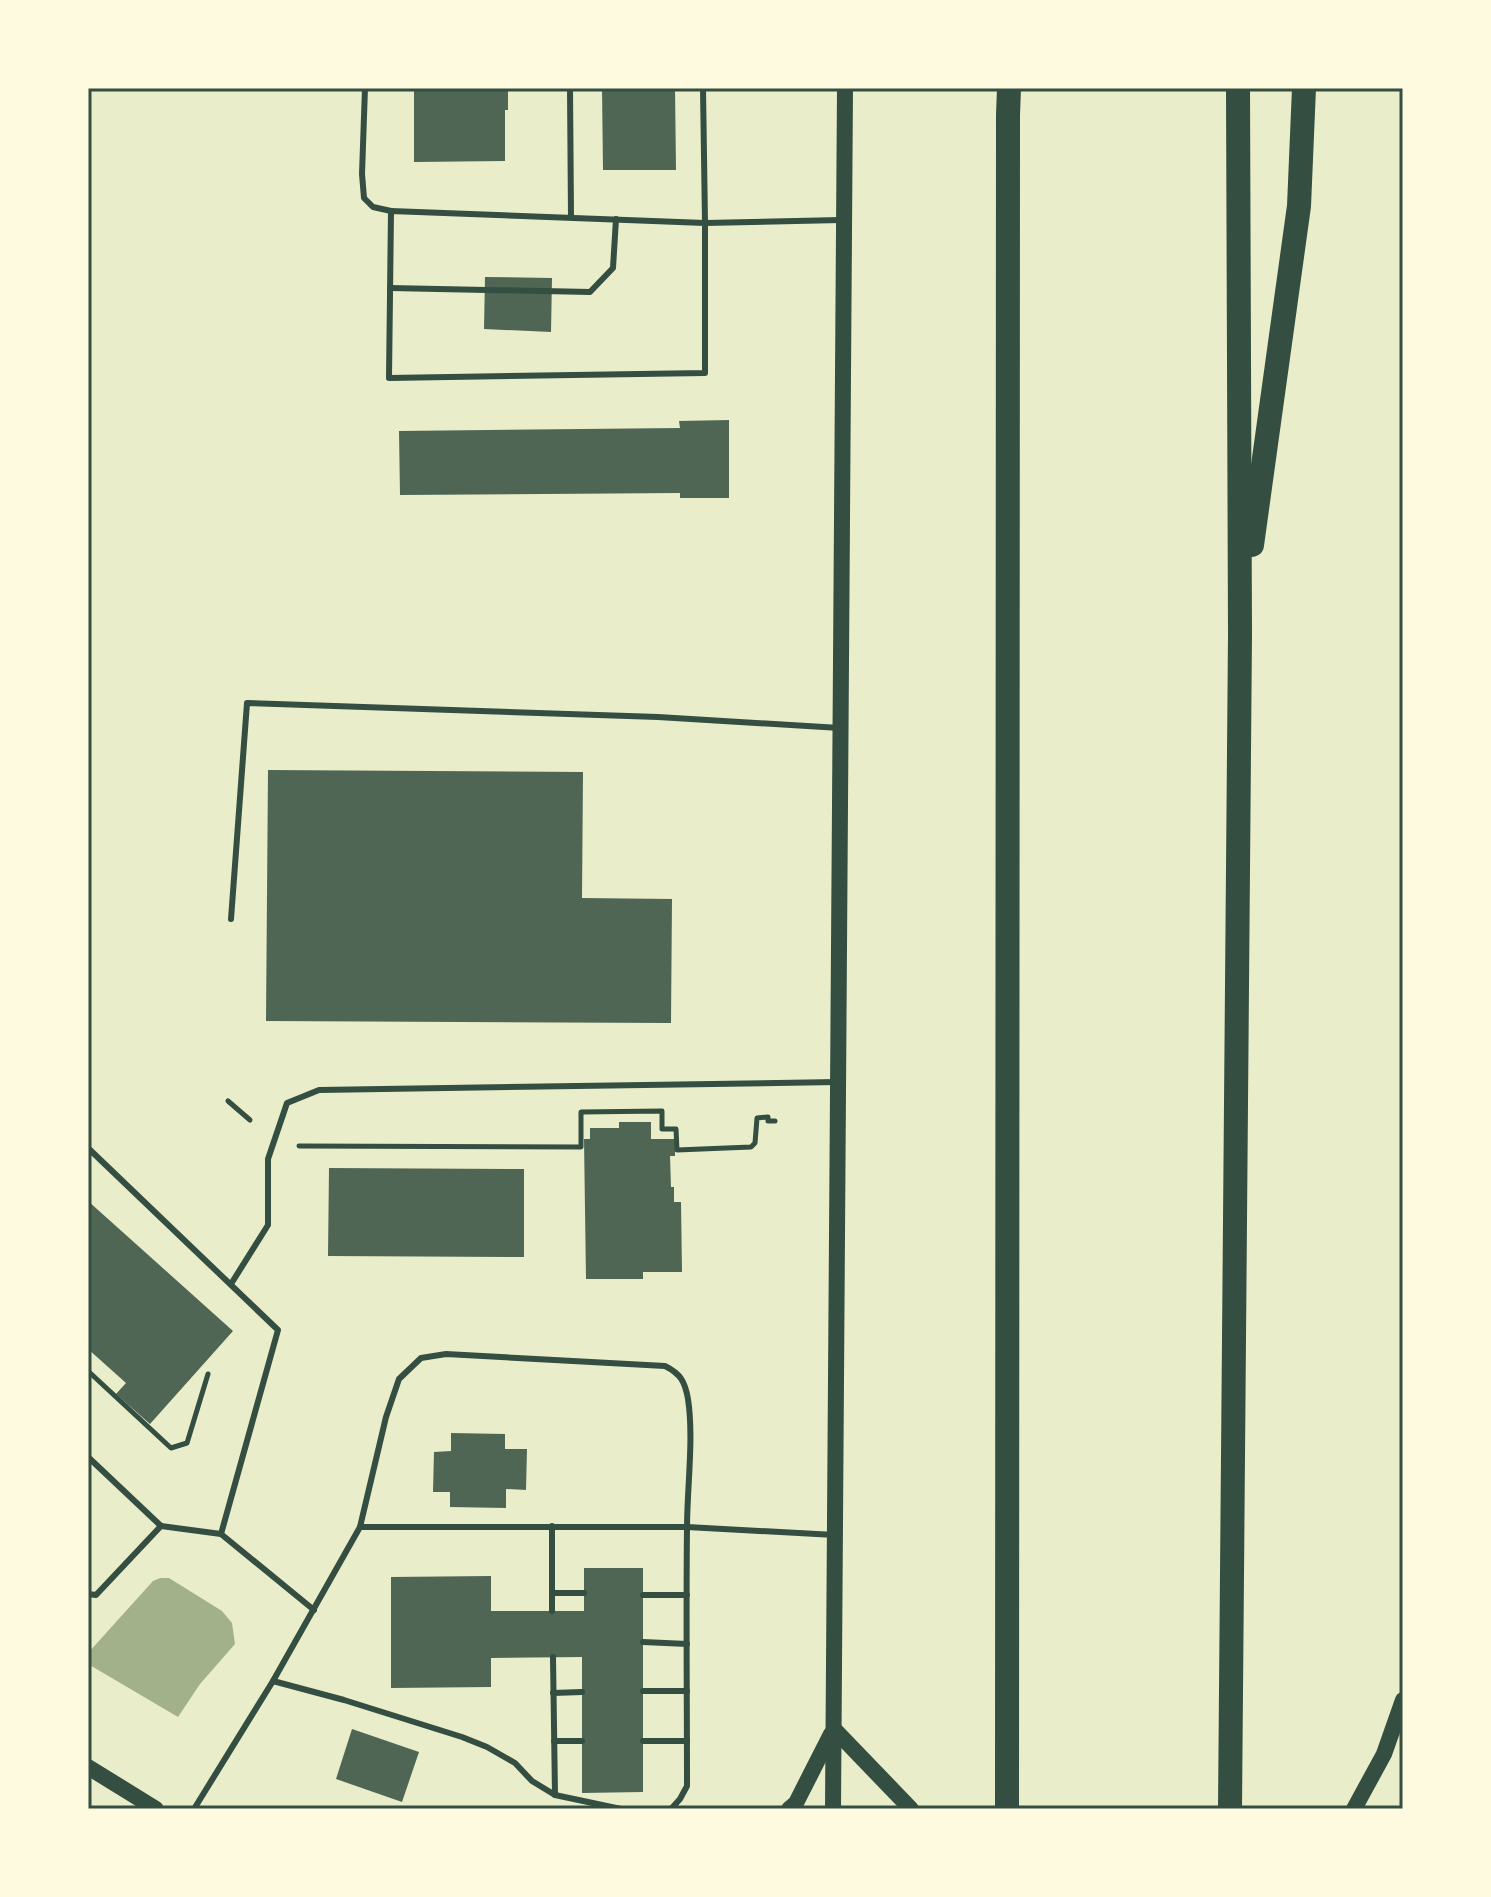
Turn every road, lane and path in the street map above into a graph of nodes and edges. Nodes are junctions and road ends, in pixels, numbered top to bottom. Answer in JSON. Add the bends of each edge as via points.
{"nodes":[{"id":1,"x":365,"y":88,"type":"edge"},
{"id":2,"x":570,"y":88,"type":"edge"},
{"id":3,"x":703,"y":88,"type":"edge"},
{"id":4,"x":845,"y":88,"type":"edge"},
{"id":5,"x":1008,"y":88,"type":"edge"},
{"id":6,"x":1238,"y":88,"type":"edge"},
{"id":7,"x":1304,"y":88,"type":"edge"},
{"id":8,"x":391,"y":211,"type":"junction"},
{"id":9,"x":571,"y":217,"type":"junction"},
{"id":10,"x":616,"y":219,"type":"junction"},
{"id":11,"x":844,"y":220,"type":"junction"},
{"id":12,"x":705,"y":223,"type":"junction"},
{"id":13,"x":390,"y":288,"type":"junction"},
{"id":14,"x":1240,"y":634,"type":"junction"},
{"id":15,"x":840,"y":728,"type":"junction"},
{"id":16,"x":231,"y":919,"type":"dead end"},
{"id":17,"x":837,"y":1082,"type":"junction"},
{"id":18,"x":228,"y":1101,"type":"dead end"},
{"id":19,"x":250,"y":1120,"type":"dead end"},
{"id":20,"x":775,"y":1121,"type":"dead end"},
{"id":21,"x":299,"y":1146,"type":"dead end"},
{"id":22,"x":88,"y":1148,"type":"edge"},
{"id":23,"x":231,"y":1284,"type":"junction"},
{"id":24,"x":88,"y":1371,"type":"edge"},
{"id":25,"x":208,"y":1374,"type":"dead end"},
{"id":26,"x":88,"y":1457,"type":"edge"},
{"id":27,"x":161,"y":1526,"type":"junction"},
{"id":28,"x":552,"y":1526,"type":"junction"},
{"id":29,"x":360,"y":1527,"type":"junction"},
{"id":30,"x":687,"y":1527,"type":"junction"},
{"id":31,"x":221,"y":1534,"type":"junction"},
{"id":32,"x":835,"y":1535,"type":"junction"},
{"id":33,"x":552,"y":1593,"type":"junction"},
{"id":34,"x":584,"y":1593,"type":"dead end"},
{"id":35,"x":88,"y":1594,"type":"edge"},
{"id":36,"x":643,"y":1595,"type":"dead end"},
{"id":37,"x":687,"y":1595,"type":"junction"},
{"id":38,"x":314,"y":1610,"type":"junction"},
{"id":39,"x":552,"y":1611,"type":"dead end"},
{"id":40,"x":643,"y":1642,"type":"dead end"},
{"id":41,"x":687,"y":1644,"type":"junction"},
{"id":42,"x":553,"y":1657,"type":"dead end"},
{"id":43,"x":273,"y":1681,"type":"junction"},
{"id":44,"x":643,"y":1691,"type":"dead end"},
{"id":45,"x":687,"y":1691,"type":"junction"},
{"id":46,"x":582,"y":1692,"type":"dead end"},
{"id":47,"x":553,"y":1693,"type":"junction"},
{"id":48,"x":1403,"y":1700,"type":"edge"},
{"id":49,"x":834,"y":1729,"type":"junction"},
{"id":50,"x":554,"y":1741,"type":"junction"},
{"id":51,"x":582,"y":1741,"type":"dead end"},
{"id":52,"x":643,"y":1741,"type":"dead end"},
{"id":53,"x":687,"y":1741,"type":"junction"},
{"id":54,"x":88,"y":1767,"type":"edge"},
{"id":55,"x":555,"y":1795,"type":"junction"},
{"id":56,"x":156,"y":1809,"type":"edge"},
{"id":57,"x":194,"y":1809,"type":"edge"},
{"id":58,"x":621,"y":1809,"type":"edge"},
{"id":59,"x":671,"y":1809,"type":"edge"},
{"id":60,"x":789,"y":1809,"type":"edge"},
{"id":61,"x":833,"y":1809,"type":"edge"},
{"id":62,"x":911,"y":1809,"type":"edge"},
{"id":63,"x":1007,"y":1809,"type":"edge"},
{"id":64,"x":1230,"y":1809,"type":"edge"},
{"id":65,"x":1354,"y":1809,"type":"edge"}],
"edges":[{"from":1,"to":8,"type":"lane","via":[[364,198],[373,207]]},
{"from":2,"to":9,"type":"lane"},
{"from":3,"to":12,"type":"lane"},
{"from":4,"to":11,"type":"main road"},
{"from":5,"to":63,"type":"highway"},
{"from":6,"to":14,"type":"highway"},
{"from":7,"to":14,"type":"highway","via":[[1299,206]]},
{"from":8,"to":9,"type":"lane"},
{"from":8,"to":13,"type":"lane"},
{"from":9,"to":10,"type":"lane"},
{"from":10,"to":12,"type":"lane"},
{"from":10,"to":13,"type":"lane","via":[[613,268],[590,292]]},
{"from":11,"to":12,"type":"lane"},
{"from":11,"to":15,"type":"main road"},
{"from":12,"to":13,"type":"lane","via":[[705,373],[389,378]]},
{"from":14,"to":64,"type":"highway"},
{"from":15,"to":16,"type":"lane","via":[[247,703]]},
{"from":15,"to":17,"type":"main road"},
{"from":17,"to":23,"type":"lane","via":[[319,1090],[287,1103],[268,1159],[268,1225]]},
{"from":17,"to":32,"type":"main road"},
{"from":18,"to":19,"type":"path"},
{"from":20,"to":21,"type":"path","via":[[757,1118],[751,1147],[677,1150],[676,1129],[662,1129],[662,1111],[581,1112],[581,1147]]},
{"from":22,"to":23,"type":"lane"},
{"from":23,"to":31,"type":"lane","via":[[278,1330]]},
{"from":24,"to":25,"type":"path","via":[[171,1448],[187,1443]]},
{"from":26,"to":27,"type":"lane"},
{"from":27,"to":31,"type":"lane"},
{"from":27,"to":35,"type":"lane","via":[[96,1595]]},
{"from":28,"to":29,"type":"lane"},
{"from":28,"to":30,"type":"lane"},
{"from":28,"to":33,"type":"lane"},
{"from":29,"to":30,"type":"lane","via":[[399,1379],[421,1358],[446,1354],[665,1366],[677,1372],[690,1421]]},
{"from":29,"to":38,"type":"lane"},
{"from":30,"to":32,"type":"lane"},
{"from":30,"to":37,"type":"lane"},
{"from":31,"to":38,"type":"lane"},
{"from":32,"to":49,"type":"main road"},
{"from":33,"to":34,"type":"lane"},
{"from":33,"to":39,"type":"lane"},
{"from":36,"to":37,"type":"lane"},
{"from":37,"to":41,"type":"lane"},
{"from":38,"to":43,"type":"lane"},
{"from":40,"to":41,"type":"lane"},
{"from":41,"to":45,"type":"lane"},
{"from":42,"to":47,"type":"lane"},
{"from":43,"to":55,"type":"lane","via":[[487,1747]]},
{"from":43,"to":57,"type":"lane"},
{"from":44,"to":45,"type":"lane"},
{"from":45,"to":53,"type":"lane"},
{"from":46,"to":47,"type":"lane"},
{"from":47,"to":50,"type":"lane"},
{"from":48,"to":65,"type":"main road","via":[[1384,1754]]},
{"from":49,"to":60,"type":"main road"},
{"from":49,"to":61,"type":"main road"},
{"from":49,"to":62,"type":"main road"},
{"from":50,"to":51,"type":"lane"},
{"from":50,"to":55,"type":"lane"},
{"from":52,"to":53,"type":"lane"},
{"from":53,"to":59,"type":"lane","via":[[687,1786]]},
{"from":54,"to":56,"type":"main road"},
{"from":55,"to":58,"type":"lane"}]}
